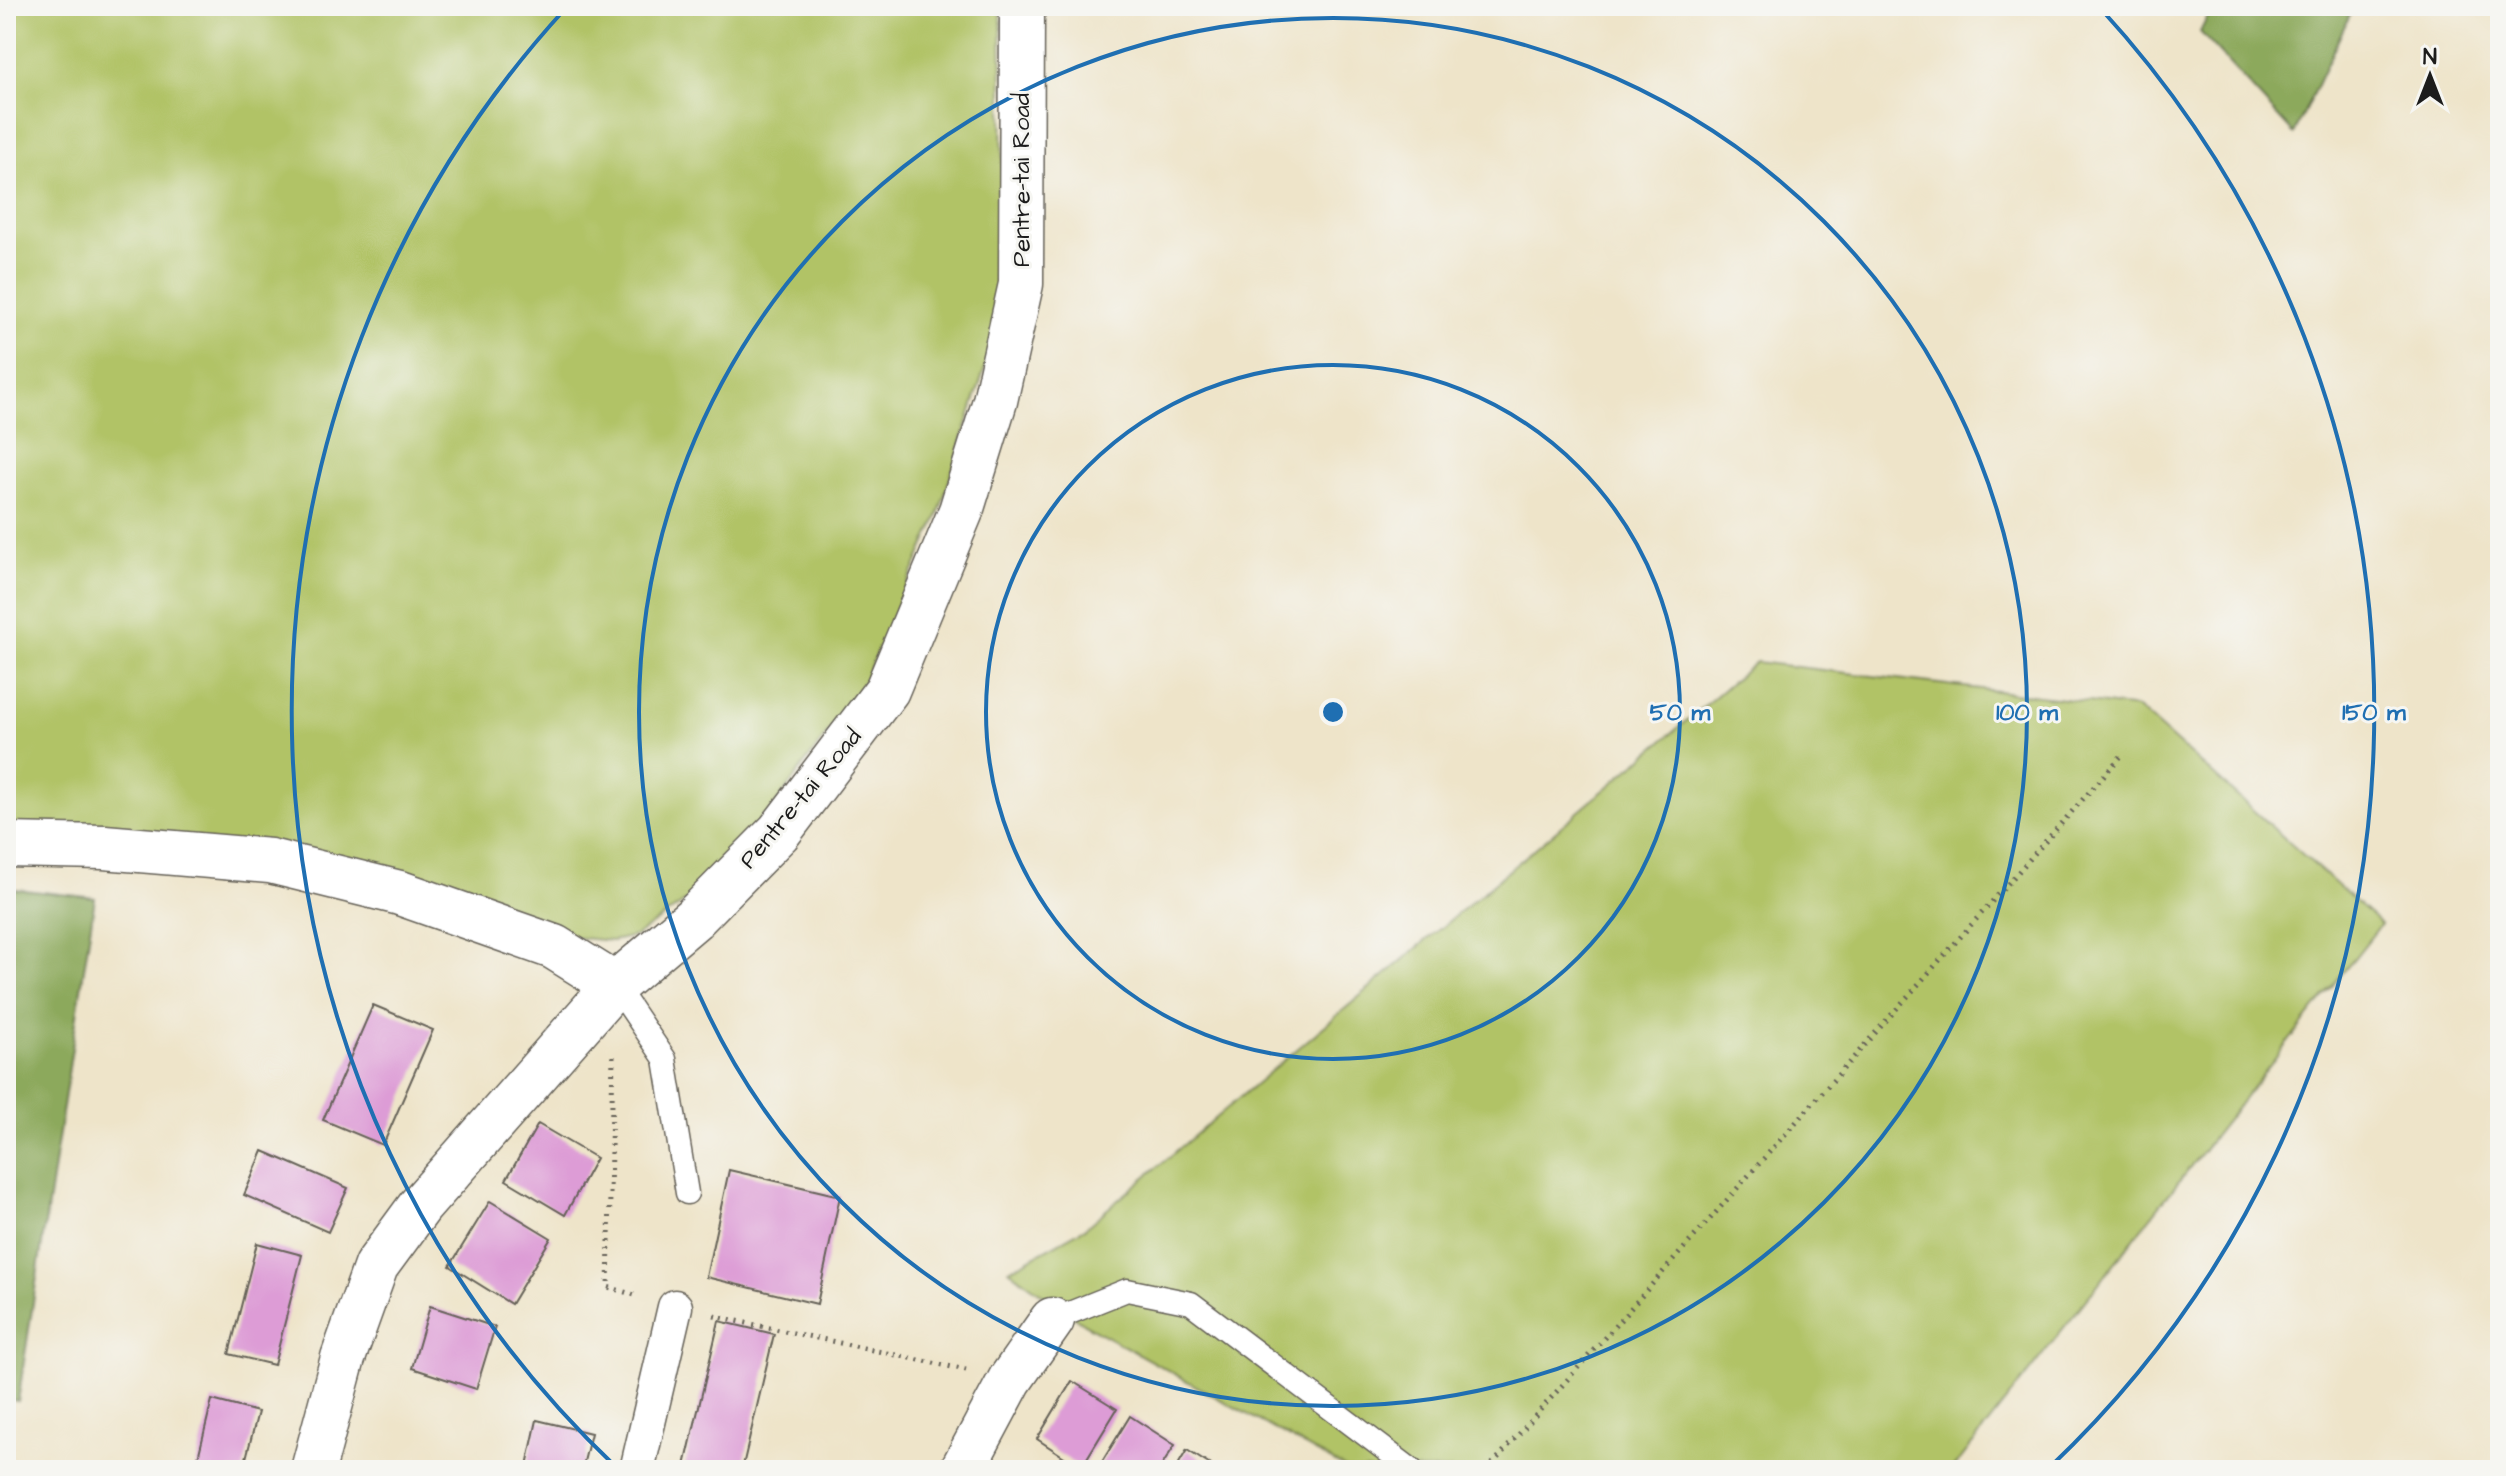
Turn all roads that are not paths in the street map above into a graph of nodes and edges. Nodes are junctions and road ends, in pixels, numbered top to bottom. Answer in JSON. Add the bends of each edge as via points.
{"nodes":[{"id":1,"x":1022,"y":6,"type":"edge"},
{"id":2,"x":6,"y":845,"type":"edge"},
{"id":3,"x":615,"y":985,"type":"junction"},
{"id":4,"x":687,"y":1193,"type":"dead end"},
{"id":5,"x":675,"y":1307,"type":"road end"},
{"id":6,"x":1052,"y":1320,"type":"joint"},
{"id":7,"x":313,"y":1470,"type":"edge"},
{"id":8,"x":637,"y":1470,"type":"edge"},
{"id":9,"x":962,"y":1470,"type":"edge"},
{"id":10,"x":1412,"y":1470,"type":"edge"}],
"edges":[{"from":1,"to":3,"type":"street","name":"Pentre-tai Road","via":[[1021,284],[995,401],[961,511],[920,613],[887,690],[779,832],[694,918]]},
{"from":2,"to":3,"type":"street","via":[[270,861],[400,893],[554,947]]},
{"from":3,"to":4,"type":"lane","via":[[665,1059]]},
{"from":3,"to":7,"type":"street","name":"Pentre-tai Road","via":[[429,1195],[376,1266],[343,1358]]},
{"from":5,"to":8,"type":"street"},
{"from":6,"to":9,"type":"street","via":[[1010,1380]]},
{"from":6,"to":10,"type":"lane","via":[[1127,1290],[1191,1303]]}]}
